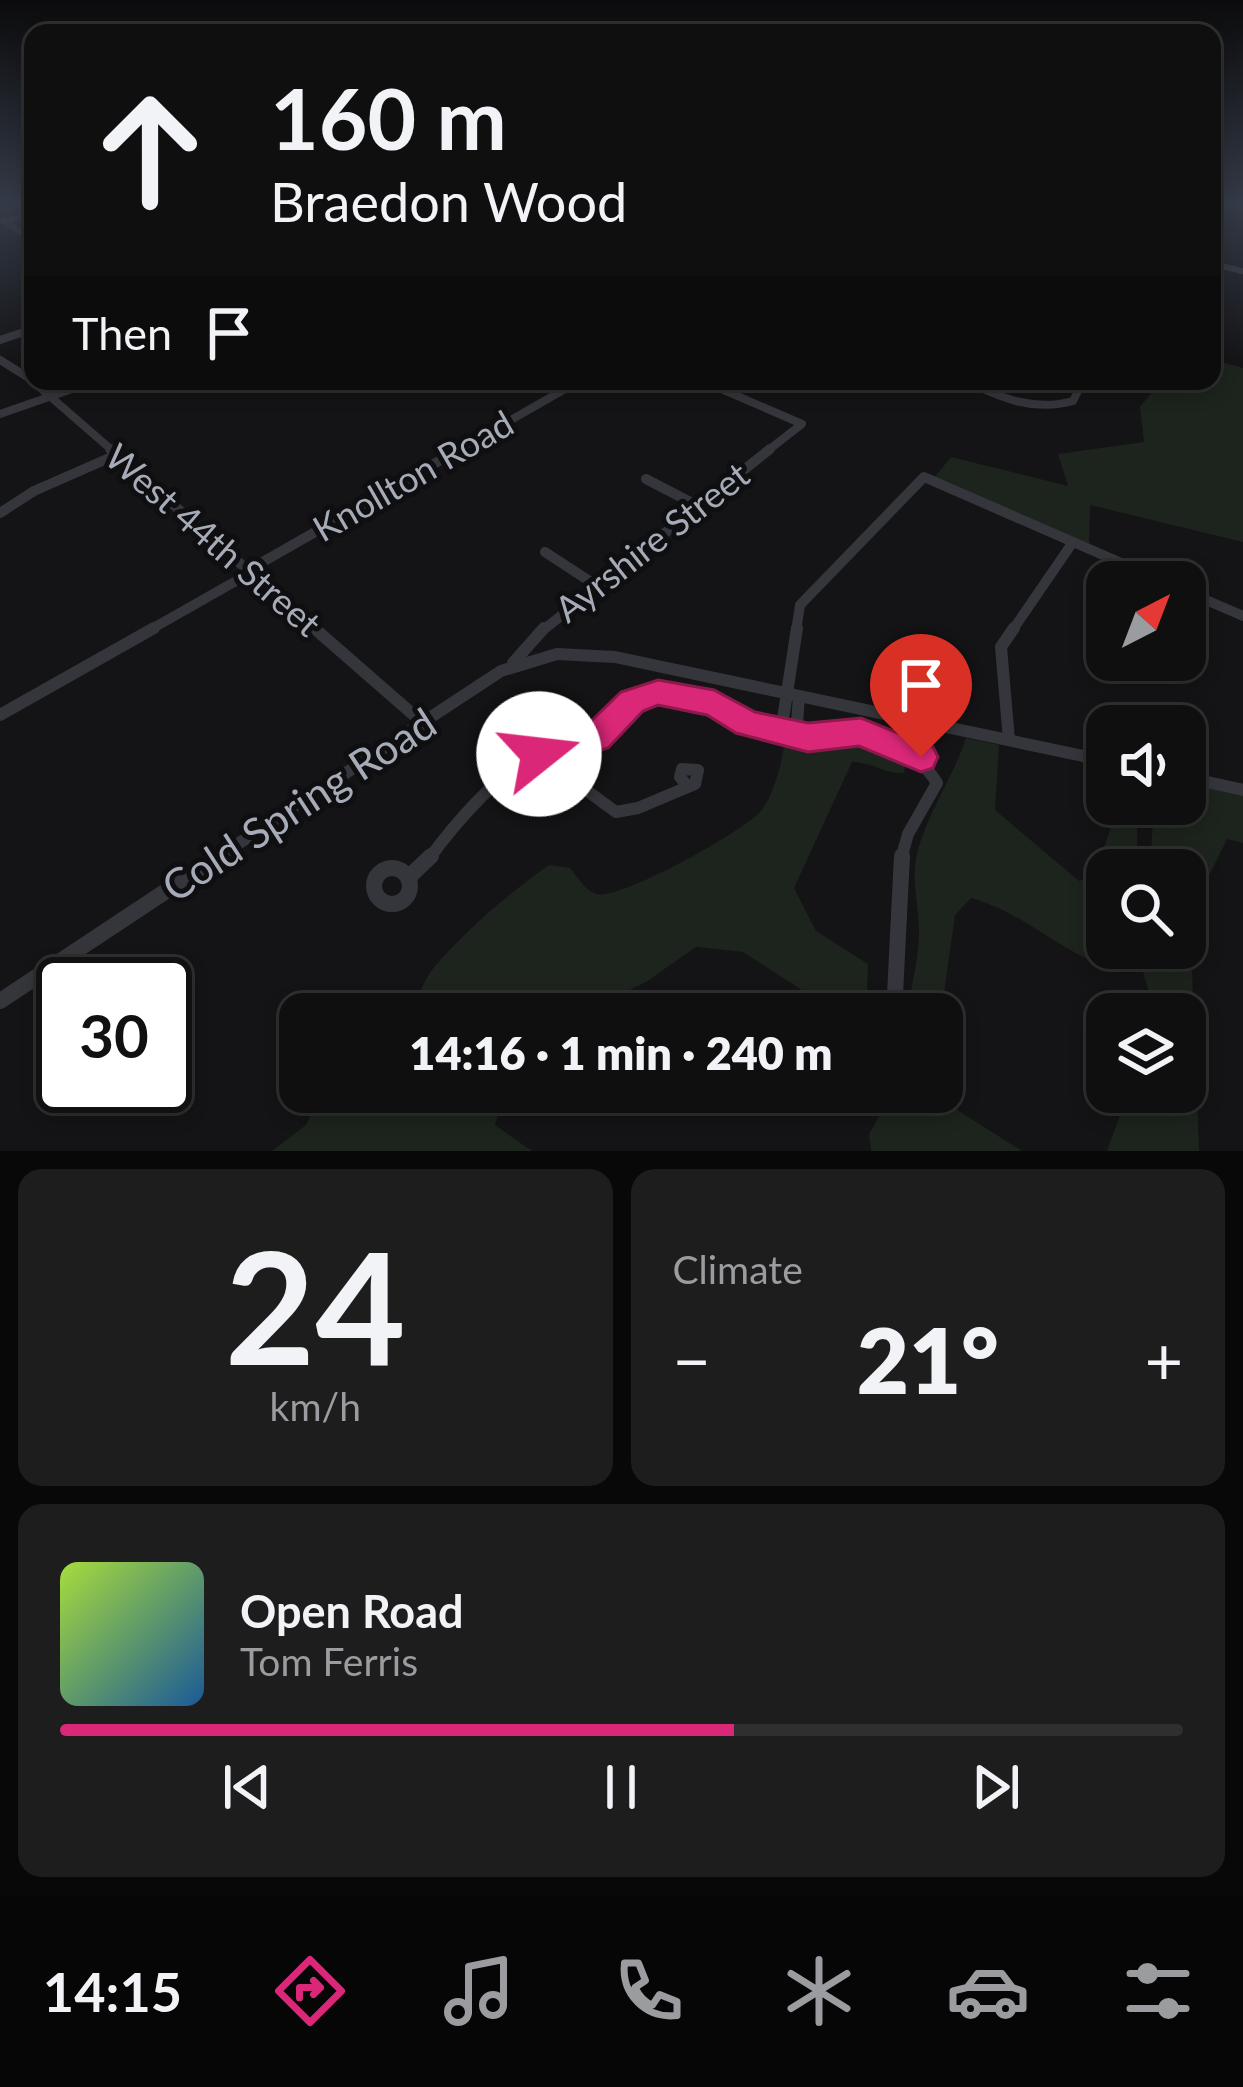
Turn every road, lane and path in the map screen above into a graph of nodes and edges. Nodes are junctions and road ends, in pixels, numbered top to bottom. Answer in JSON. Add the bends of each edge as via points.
{"nodes":[{"id":1,"x":42,"y":390,"type":"edge"},
{"id":2,"x":72,"y":390,"type":"edge"},
{"id":3,"x":563,"y":390,"type":"edge"},
{"id":4,"x":725,"y":390,"type":"edge"},
{"id":5,"x":986,"y":390,"type":"edge"},
{"id":6,"x":1078,"y":390,"type":"edge"},
{"id":7,"x":51,"y":398,"type":"junction"},
{"id":8,"x":0,"y":414,"type":"edge"},
{"id":9,"x":116,"y":455,"type":"junction"},
{"id":10,"x":646,"y":478,"type":"dead end"},
{"id":11,"x":698,"y":506,"type":"junction"},
{"id":12,"x":0,"y":513,"type":"edge"},
{"id":13,"x":1073,"y":542,"type":"junction"},
{"id":14,"x":545,"y":552,"type":"dead end"},
{"id":15,"x":1117,"y":561,"type":"edge"},
{"id":16,"x":248,"y":572,"type":"junction"},
{"id":17,"x":597,"y":586,"type":"junction"},
{"id":18,"x":1206,"y":600,"type":"edge"},
{"id":19,"x":1243,"y":616,"type":"edge"},
{"id":20,"x":508,"y":668,"type":"junction"},
{"id":21,"x":792,"y":695,"type":"junction"},
{"id":22,"x":0,"y":716,"type":"edge"},
{"id":23,"x":424,"y":724,"type":"junction"},
{"id":24,"x":789,"y":733,"type":"junction"},
{"id":25,"x":1009,"y":740,"type":"junction"},
{"id":26,"x":569,"y":747,"type":"junction"},
{"id":27,"x":1086,"y":756,"type":"edge"},
{"id":28,"x":1206,"y":782,"type":"edge"},
{"id":29,"x":685,"y":784,"type":"dead end"},
{"id":30,"x":1243,"y":790,"type":"edge"},
{"id":31,"x":410,"y":877,"type":"dead end"},
{"id":32,"x":895,"y":993,"type":"edge"},
{"id":33,"x":0,"y":1001,"type":"edge"}],
"edges":[{"from":1,"to":7,"type":"street","name":"West 44th Street"},
{"from":2,"to":7,"type":"street"},
{"from":3,"to":16,"type":"street","name":"Knollton Road"},
{"from":4,"to":11,"type":"street","name":"Ayrshire Street","via":[[802,424]]},
{"from":5,"to":6,"type":"street","via":[[1052,406],[1073,401]]},
{"from":7,"to":8,"type":"street"},
{"from":7,"to":9,"type":"street","name":"West 44th Street"},
{"from":9,"to":12,"type":"street"},
{"from":9,"to":16,"type":"street","name":"West 44th Street"},
{"from":10,"to":11,"type":"street"},
{"from":11,"to":17,"type":"street","name":"Ayrshire Street"},
{"from":13,"to":15,"type":"street"},
{"from":13,"to":21,"type":"street","via":[[924,477],[800,605]]},
{"from":13,"to":25,"type":"street","via":[[1001,646]]},
{"from":14,"to":17,"type":"street"},
{"from":16,"to":22,"type":"street","name":"Knollton Road"},
{"from":16,"to":23,"type":"street","name":"West 44th Street"},
{"from":17,"to":20,"type":"street","name":"Ayrshire Street"},
{"from":18,"to":19,"type":"street"},
{"from":20,"to":21,"type":"street","name":"Cold Spring Road","via":[[559,653],[599,654]]},
{"from":20,"to":23,"type":"street","name":"Cold Spring Road"},
{"from":21,"to":24,"type":"street"},
{"from":21,"to":25,"type":"street","name":"Cold Spring Road"},
{"from":23,"to":33,"type":"street","name":"Cold Spring Road"},
{"from":24,"to":26,"type":"street","via":[[748,724],[714,703],[653,693],[632,701],[602,735]]},
{"from":24,"to":32,"type":"street","via":[[868,734],[917,754],[936,775],[898,872]]},
{"from":25,"to":27,"type":"street","name":"Cold Spring Road"},
{"from":26,"to":29,"type":"street","via":[[586,790],[611,811],[633,811]]},
{"from":26,"to":31,"type":"street","via":[[508,773]]},
{"from":28,"to":30,"type":"street"}]}
